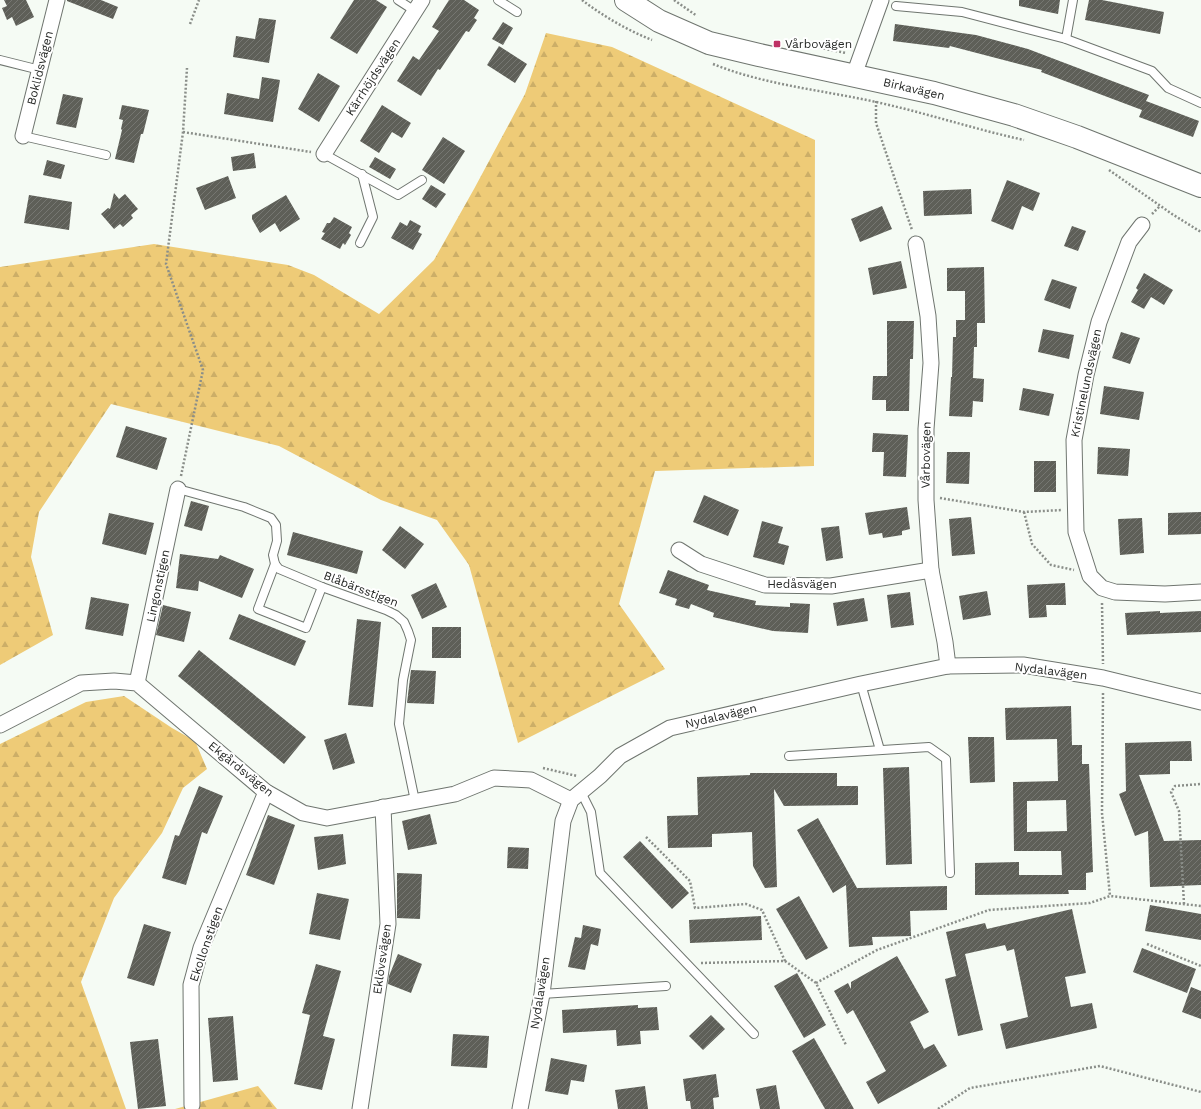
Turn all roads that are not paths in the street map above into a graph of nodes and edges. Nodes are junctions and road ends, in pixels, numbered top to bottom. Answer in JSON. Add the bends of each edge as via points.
{"nodes":[{"id":1,"x":57,"y":0,"type":"edge"},
{"id":2,"x":398,"y":0,"type":"edge"},
{"id":3,"x":498,"y":0,"type":"edge"},
{"id":4,"x":626,"y":0,"type":"edge"},
{"id":5,"x":881,"y":0,"type":"edge"},
{"id":6,"x":1073,"y":0,"type":"edge"},
{"id":7,"x":418,"y":5,"type":"edge"},
{"id":8,"x":896,"y":6,"type":"dead end"},
{"id":9,"x":517,"y":12,"type":"dead end"},
{"id":10,"x":1066,"y":39,"type":"junction"},
{"id":11,"x":0,"y":60,"type":"edge"},
{"id":12,"x":40,"y":70,"type":"junction"},
{"id":13,"x":854,"y":75,"type":"junction"},
{"id":14,"x":1201,"y":102,"type":"edge"},
{"id":15,"x":24,"y":136,"type":"joint"},
{"id":16,"x":324,"y":154,"type":"joint"},
{"id":17,"x":106,"y":155,"type":"dead end"},
{"id":18,"x":362,"y":174,"type":"junction"},
{"id":19,"x":422,"y":180,"type":"dead end"},
{"id":20,"x":1201,"y":186,"type":"edge"},
{"id":21,"x":1142,"y":225,"type":"dead end"},
{"id":22,"x":360,"y":243,"type":"dead end"},
{"id":23,"x":916,"y":244,"type":"road end"},
{"id":24,"x":178,"y":489,"type":"joint"},
{"id":25,"x":679,"y":550,"type":"dead end"},
{"id":26,"x":275,"y":564,"type":"junction"},
{"id":27,"x":931,"y":570,"type":"junction"},
{"id":28,"x":322,"y":587,"type":"junction"},
{"id":29,"x":1201,"y":592,"type":"edge"},
{"id":30,"x":948,"y":666,"type":"junction"},
{"id":31,"x":137,"y":683,"type":"junction"},
{"id":32,"x":861,"y":684,"type":"junction"},
{"id":33,"x":1201,"y":702,"type":"edge"},
{"id":34,"x":0,"y":724,"type":"edge"},
{"id":35,"x":880,"y":750,"type":"junction"},
{"id":36,"x":789,"y":756,"type":"dead end"},
{"id":37,"x":266,"y":792,"type":"junction"},
{"id":38,"x":576,"y":796,"type":"junction"},
{"id":39,"x":415,"y":801,"type":"junction"},
{"id":40,"x":383,"y":807,"type":"junction"},
{"id":41,"x":950,"y":873,"type":"dead end"},
{"id":42,"x":666,"y":986,"type":"dead end"},
{"id":43,"x":542,"y":994,"type":"junction"},
{"id":44,"x":754,"y":1034,"type":"dead end"},
{"id":45,"x":192,"y":1105,"type":"dead end"},
{"id":46,"x":360,"y":1109,"type":"edge"},
{"id":47,"x":520,"y":1109,"type":"edge"}],
"edges":[{"from":1,"to":12,"type":"street","name":"Boklidsvägen"},
{"from":2,"to":7,"type":"lane"},
{"from":3,"to":9,"type":"lane"},
{"from":4,"to":13,"type":"street","name":"Birkavägen","via":[[659,21],[710,43]]},
{"from":5,"to":13,"type":"street"},
{"from":6,"to":10,"type":"lane"},
{"from":7,"to":16,"type":"street","name":"Kärrhöjdsvägen"},
{"from":8,"to":10,"type":"lane","via":[[962,12]]},
{"from":10,"to":14,"type":"lane","via":[[1152,71],[1168,88]]},
{"from":11,"to":12,"type":"lane"},
{"from":12,"to":15,"type":"street","name":"Boklidsvägen"},
{"from":13,"to":20,"type":"street","name":"Birkavägen","via":[[1014,115]]},
{"from":15,"to":17,"type":"lane"},
{"from":16,"to":18,"type":"lane"},
{"from":18,"to":19,"type":"lane","via":[[398,195]]},
{"from":18,"to":22,"type":"lane","via":[[373,217]]},
{"from":21,"to":29,"type":"street","name":"Kristinelundsvägen","via":[[1129,242],[1099,322],[1086,375],[1074,440],[1076,532],[1090,576],[1102,588],[1116,592],[1165,594]]},
{"from":23,"to":27,"type":"street","name":"Vårbovägen","via":[[928,316],[931,363],[926,429],[926,496]]},
{"from":24,"to":26,"type":"lane","via":[[244,507],[271,518],[277,532],[273,555]]},
{"from":24,"to":31,"type":"street","name":"Lingonstigen"},
{"from":25,"to":27,"type":"street","name":"Hedåsvägen","via":[[701,564],[765,585],[831,586]]},
{"from":26,"to":28,"type":"lane","name":"Blåbärsstigen","via":[[284,572]]},
{"from":26,"to":28,"type":"lane","via":[[258,609],[306,628]]},
{"from":27,"to":30,"type":"street","name":"Vårbovägen"},
{"from":28,"to":39,"type":"lane","name":"Blåbärsstigen","via":[[396,615],[404,622],[408,631],[411,640],[403,680],[399,724]]},
{"from":30,"to":32,"type":"street","name":"Nydalavägen"},
{"from":30,"to":33,"type":"street","name":"Nydalavägen","via":[[1023,665],[1103,678]]},
{"from":31,"to":34,"type":"street","via":[[81,683]]},
{"from":31,"to":37,"type":"street","name":"Ekgårdsvägen"},
{"from":32,"to":35,"type":"lane"},
{"from":32,"to":38,"type":"street","name":"Nydalavägen","via":[[670,728],[620,756]]},
{"from":35,"to":36,"type":"lane"},
{"from":35,"to":41,"type":"lane","via":[[929,747],[946,759]]},
{"from":37,"to":40,"type":"street","name":"Ekgårdsvägen","via":[[303,813],[327,818]]},
{"from":37,"to":45,"type":"street","name":"Ekollonstigen","via":[[202,948],[191,985]]},
{"from":38,"to":39,"type":"street","name":"Ekgårdsvägen","via":[[531,780],[494,778],[455,794]]},
{"from":38,"to":43,"type":"street","name":"Nydalavägen","via":[[563,821]]},
{"from":38,"to":44,"type":"lane","via":[[591,812],[600,873]]},
{"from":39,"to":40,"type":"street","name":"Ekgårdsvägen"},
{"from":40,"to":46,"type":"street","name":"Eklövsvägen","via":[[388,924]]},
{"from":42,"to":43,"type":"lane"},
{"from":43,"to":47,"type":"street","name":"Nydalavägen"}]}
